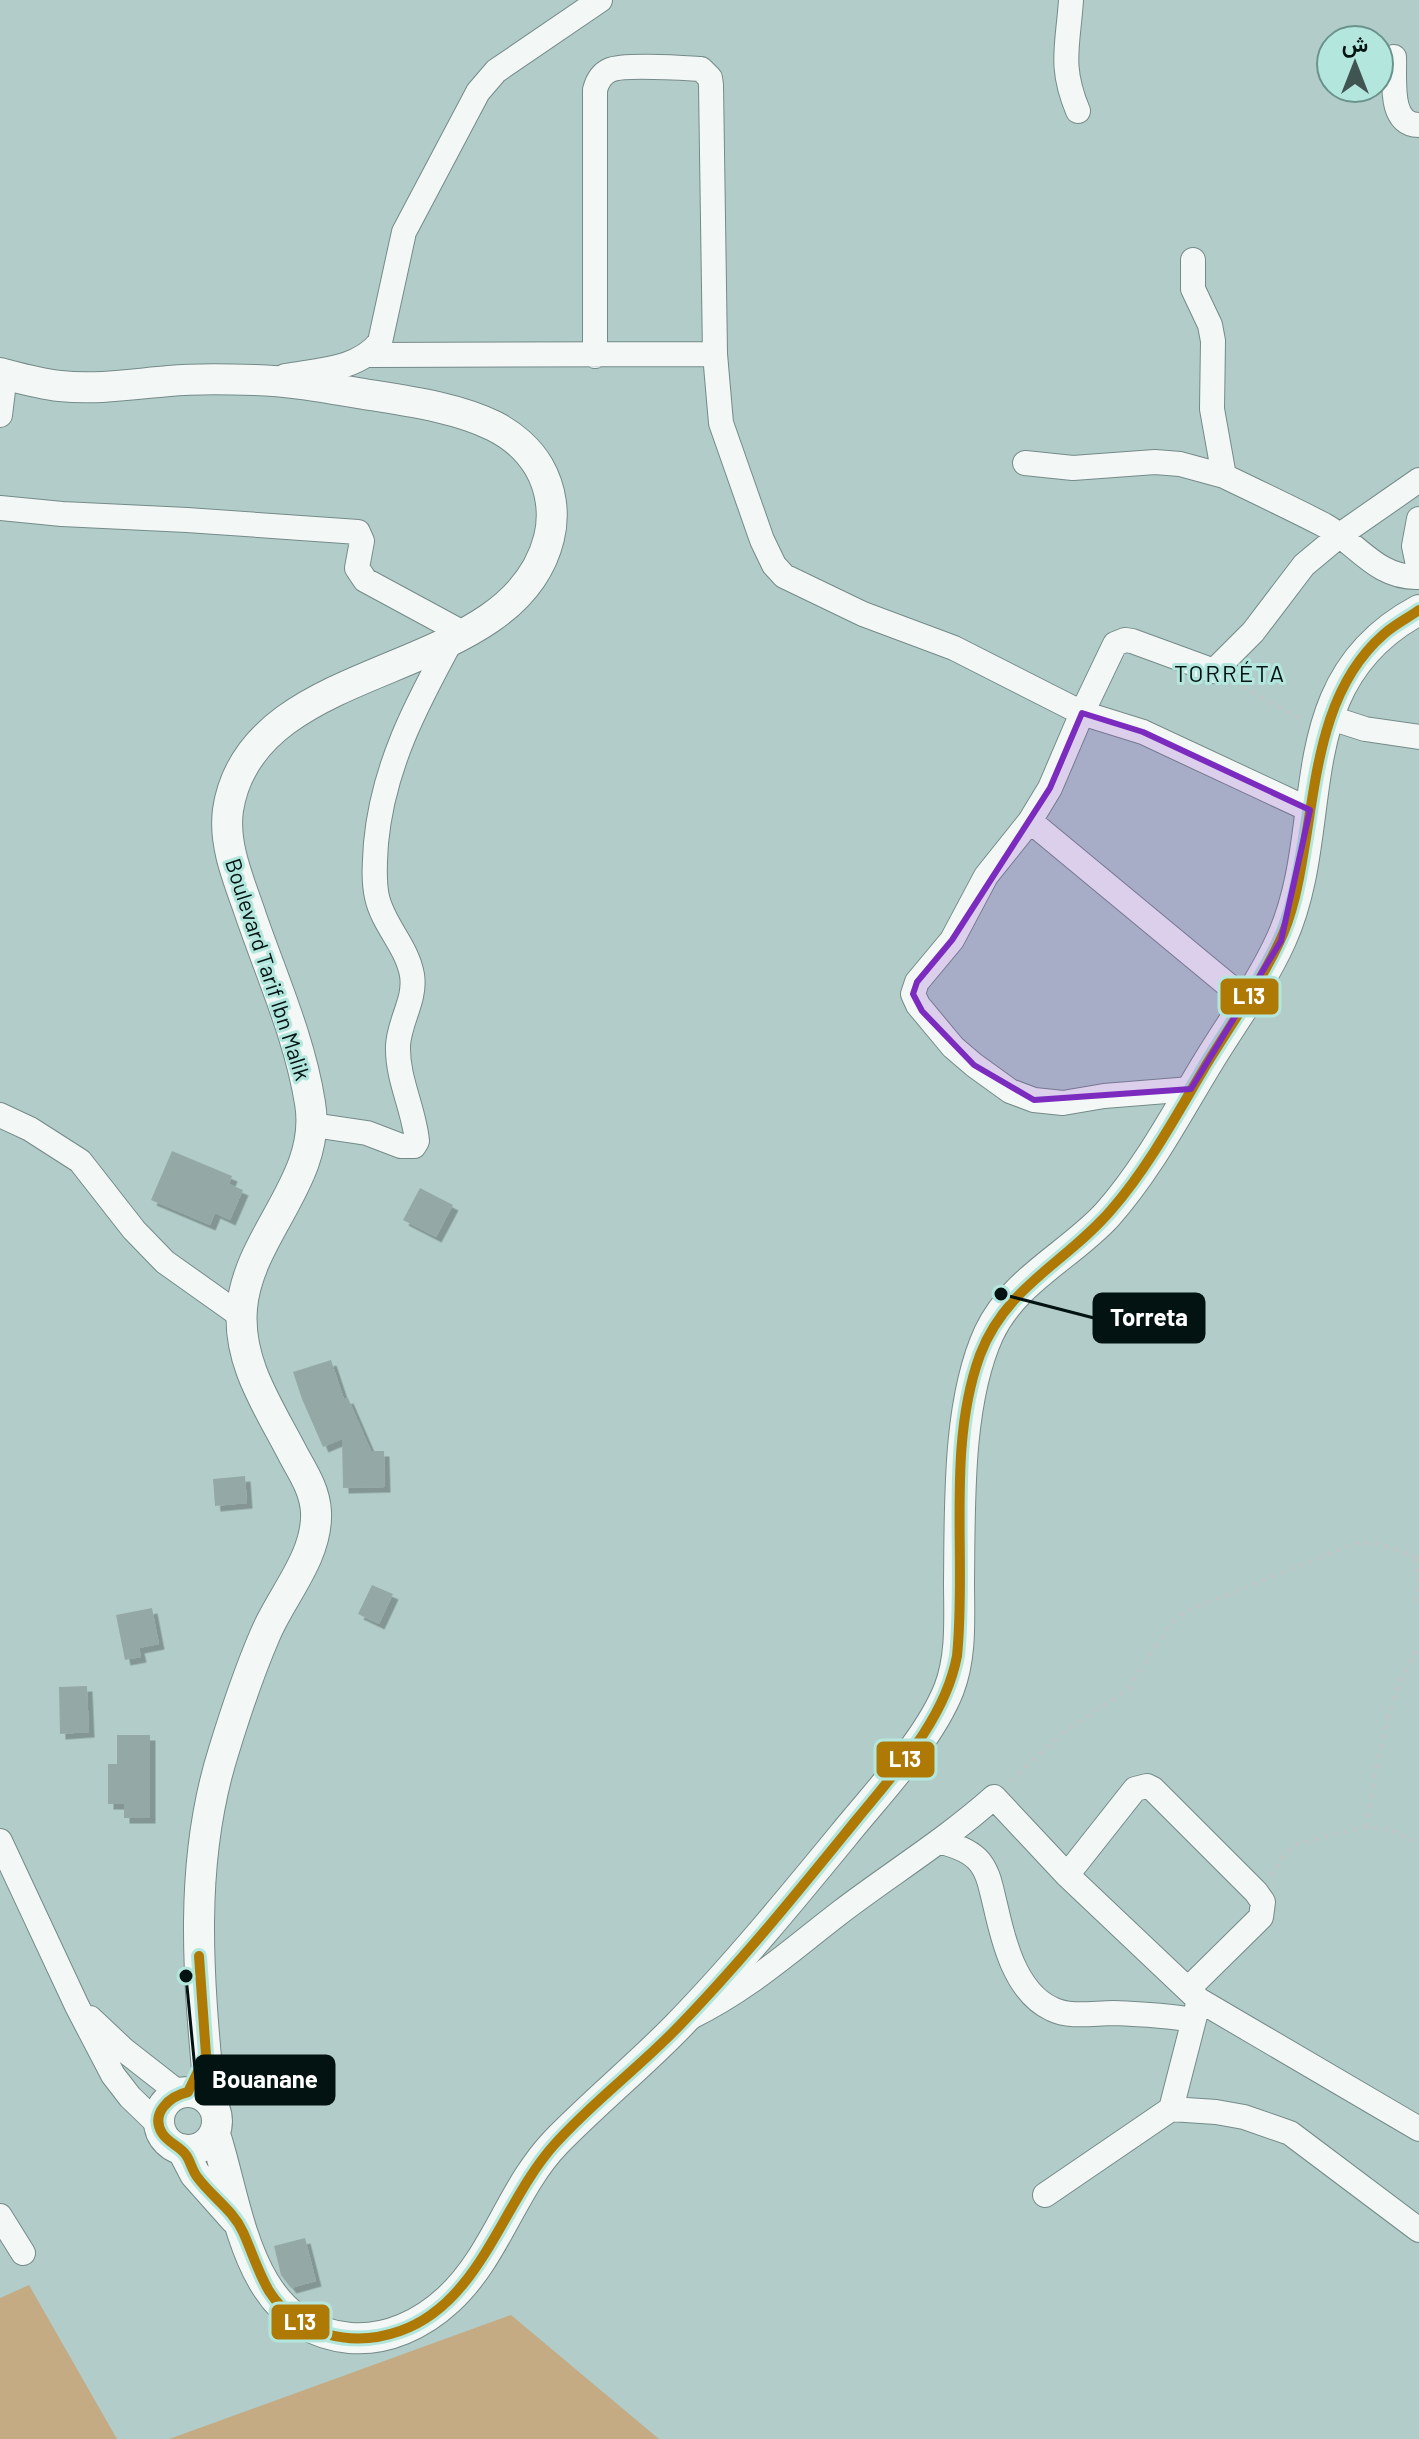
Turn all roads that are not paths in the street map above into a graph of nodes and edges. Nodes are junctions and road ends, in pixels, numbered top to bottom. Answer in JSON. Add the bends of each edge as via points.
{"nodes":[{"id":1,"x":600,"y":0,"type":"edge"},
{"id":2,"x":1071,"y":0,"type":"edge"},
{"id":3,"x":1395,"y":82,"type":"edge"},
{"id":4,"x":1078,"y":111,"type":"dead end"},
{"id":5,"x":1419,"y":125,"type":"edge"},
{"id":6,"x":1193,"y":260,"type":"dead end"},
{"id":7,"x":715,"y":354,"type":"junction"},
{"id":8,"x":370,"y":355,"type":"junction"},
{"id":9,"x":595,"y":356,"type":"junction"},
{"id":10,"x":2,"y":374,"type":"edge"},
{"id":11,"x":264,"y":380,"type":"junction"},
{"id":12,"x":0,"y":415,"type":"edge"},
{"id":13,"x":1025,"y":463,"type":"dead end"},
{"id":14,"x":1224,"y":476,"type":"junction"},
{"id":15,"x":1419,"y":480,"type":"edge"},
{"id":16,"x":0,"y":508,"type":"edge"},
{"id":17,"x":1419,"y":519,"type":"edge"},
{"id":18,"x":1340,"y":535,"type":"junction"},
{"id":19,"x":1419,"y":570,"type":"edge"},
{"id":20,"x":1419,"y":577,"type":"edge"},
{"id":21,"x":1419,"y":610,"type":"edge"},
{"id":22,"x":458,"y":636,"type":"junction"},
{"id":23,"x":1082,"y":713,"type":"junction"},
{"id":24,"x":1326,"y":724,"type":"junction"},
{"id":25,"x":1419,"y":737,"type":"edge"},
{"id":26,"x":1310,"y":810,"type":"junction"},
{"id":27,"x":1030,"y":821,"type":"junction"},
{"id":28,"x":1246,"y":1000,"type":"junction"},
{"id":29,"x":1191,"y":1089,"type":"junction"},
{"id":30,"x":0,"y":1115,"type":"edge"},
{"id":31,"x":313,"y":1125,"type":"junction"},
{"id":32,"x":241,"y":1316,"type":"junction"},
{"id":33,"x":0,"y":1841,"type":"edge"},
{"id":34,"x":939,"y":1841,"type":"junction"},
{"id":35,"x":1067,"y":1875,"type":"junction"},
{"id":36,"x":1193,"y":2003,"type":"junction"},
{"id":37,"x":77,"y":2006,"type":"junction"},
{"id":38,"x":682,"y":2022,"type":"junction"},
{"id":39,"x":192,"y":2095,"type":"junction"},
{"id":40,"x":1171,"y":2109,"type":"junction"},
{"id":41,"x":159,"y":2125,"type":"junction"},
{"id":42,"x":1419,"y":2129,"type":"edge"},
{"id":43,"x":215,"y":2134,"type":"junction"},
{"id":44,"x":182,"y":2149,"type":"junction"},
{"id":45,"x":1045,"y":2195,"type":"dead end"},
{"id":46,"x":0,"y":2216,"type":"edge"},
{"id":47,"x":239,"y":2224,"type":"junction"},
{"id":48,"x":1419,"y":2230,"type":"edge"},
{"id":49,"x":23,"y":2253,"type":"dead end"}],
"edges":[{"from":1,"to":8,"type":"street","via":[[496,71],[478,92],[404,232],[380,342]]},
{"from":2,"to":4,"type":"street","via":[[1065,61]]},
{"from":3,"to":5,"type":"street","via":[[1401,117]]},
{"from":6,"to":14,"type":"street","via":[[1193,289],[1213,341],[1212,409]]},
{"from":7,"to":9,"type":"street"},
{"from":7,"to":9,"type":"street","via":[[710,78],[701,69],[621,68],[601,76],[595,90]]},
{"from":7,"to":23,"type":"street","via":[[721,423],[768,554],[784,576],[863,614],[954,648]]},
{"from":8,"to":9,"type":"street"},
{"from":8,"to":11,"type":"street","via":[[351,364]]},
{"from":10,"to":11,"type":"street","name":"Boulevard Tarif Ibn Malik","via":[[86,387]]},
{"from":10,"to":12,"type":"street"},
{"from":11,"to":22,"type":"street","name":"Boulevard Tarif Ibn Malik","via":[[412,402],[478,419],[524,447],[548,488],[552,525],[546,551],[516,595]]},
{"from":13,"to":14,"type":"street","via":[[1073,468],[1155,462]]},
{"from":14,"to":18,"type":"street"},
{"from":15,"to":18,"type":"street"},
{"from":16,"to":22,"type":"street","via":[[358,532],[362,541],[357,568],[365,580]]},
{"from":17,"to":19,"type":"street","via":[[1414,546]]},
{"from":18,"to":20,"type":"street","via":[[1372,563],[1395,575]]},
{"from":18,"to":23,"type":"street","via":[[1293,577],[1253,632],[1214,671],[1132,641],[1119,642]]},
{"from":21,"to":24,"type":"street","via":[[1369,648]]},
{"from":22,"to":31,"type":"street","name":"Boulevard Tarif Ibn Malik","via":[[287,718],[251,754],[233,789],[227,815],[230,852],[298,1050]]},
{"from":22,"to":31,"type":"street","via":[[410,716],[393,757],[375,858],[377,900],[413,980],[398,1049],[417,1141],[409,1148],[367,1133]]},
{"from":23,"to":26,"type":"street","via":[[1143,732]]},
{"from":23,"to":27,"type":"street"},
{"from":24,"to":25,"type":"street"},
{"from":24,"to":26,"type":"street"},
{"from":26,"to":28,"type":"street","via":[[1288,924]]},
{"from":27,"to":28,"type":"street"},
{"from":27,"to":29,"type":"street","via":[[986,876],[952,940],[917,982],[913,994],[918,1005],[964,1057],[1023,1097],[1063,1103]]},
{"from":28,"to":29,"type":"street"},
{"from":29,"to":38,"type":"street","via":[[1110,1212],[1020,1289],[987,1337],[969,1409],[959,1643],[947,1695],[881,1790]]},
{"from":30,"to":32,"type":"street","via":[[80,1161],[165,1262]]},
{"from":31,"to":32,"type":"street","name":"Boulevard Tarif Ibn Malik","via":[[301,1170],[249,1278]]},
{"from":32,"to":39,"type":"street","name":"Boulevard Tarif Ibn Malik","via":[[253,1377],[307,1481],[315,1527],[305,1559],[254,1661],[206,1818],[198,1928],[206,2055]]},
{"from":33,"to":37,"type":"street"},
{"from":34,"to":35,"type":"street","via":[[994,1797]]},
{"from":34,"to":36,"type":"street","via":[[980,1862],[1007,1949],[1038,2001],[1069,2014],[1139,2014]]},
{"from":34,"to":38,"type":"street","via":[[756,1980]]},
{"from":35,"to":36,"type":"street"},
{"from":35,"to":36,"type":"street","via":[[1135,1789],[1147,1786],[1260,1896],[1261,1917]]},
{"from":36,"to":40,"type":"street"},
{"from":36,"to":42,"type":"street"},
{"from":37,"to":39,"type":"street","via":[[124,2050]]},
{"from":37,"to":41,"type":"street","via":[[113,2075]]},
{"from":38,"to":47,"type":"street","via":[[556,2142],[523,2184],[466,2283],[418,2323],[370,2339],[318,2331],[296,2320],[261,2278]]},
{"from":39,"to":41,"type":"street","via":[[169,2098]]},
{"from":39,"to":43,"type":"street","via":[[216,2112]]},
{"from":40,"to":45,"type":"street"},
{"from":40,"to":48,"type":"street","via":[[1244,2117],[1290,2133]]},
{"from":41,"to":44,"type":"street","via":[[166,2140]]},
{"from":43,"to":44,"type":"street","via":[[197,2148]]},
{"from":43,"to":47,"type":"street"},
{"from":44,"to":47,"type":"street","via":[[195,2174]]},
{"from":46,"to":49,"type":"street"}]}
